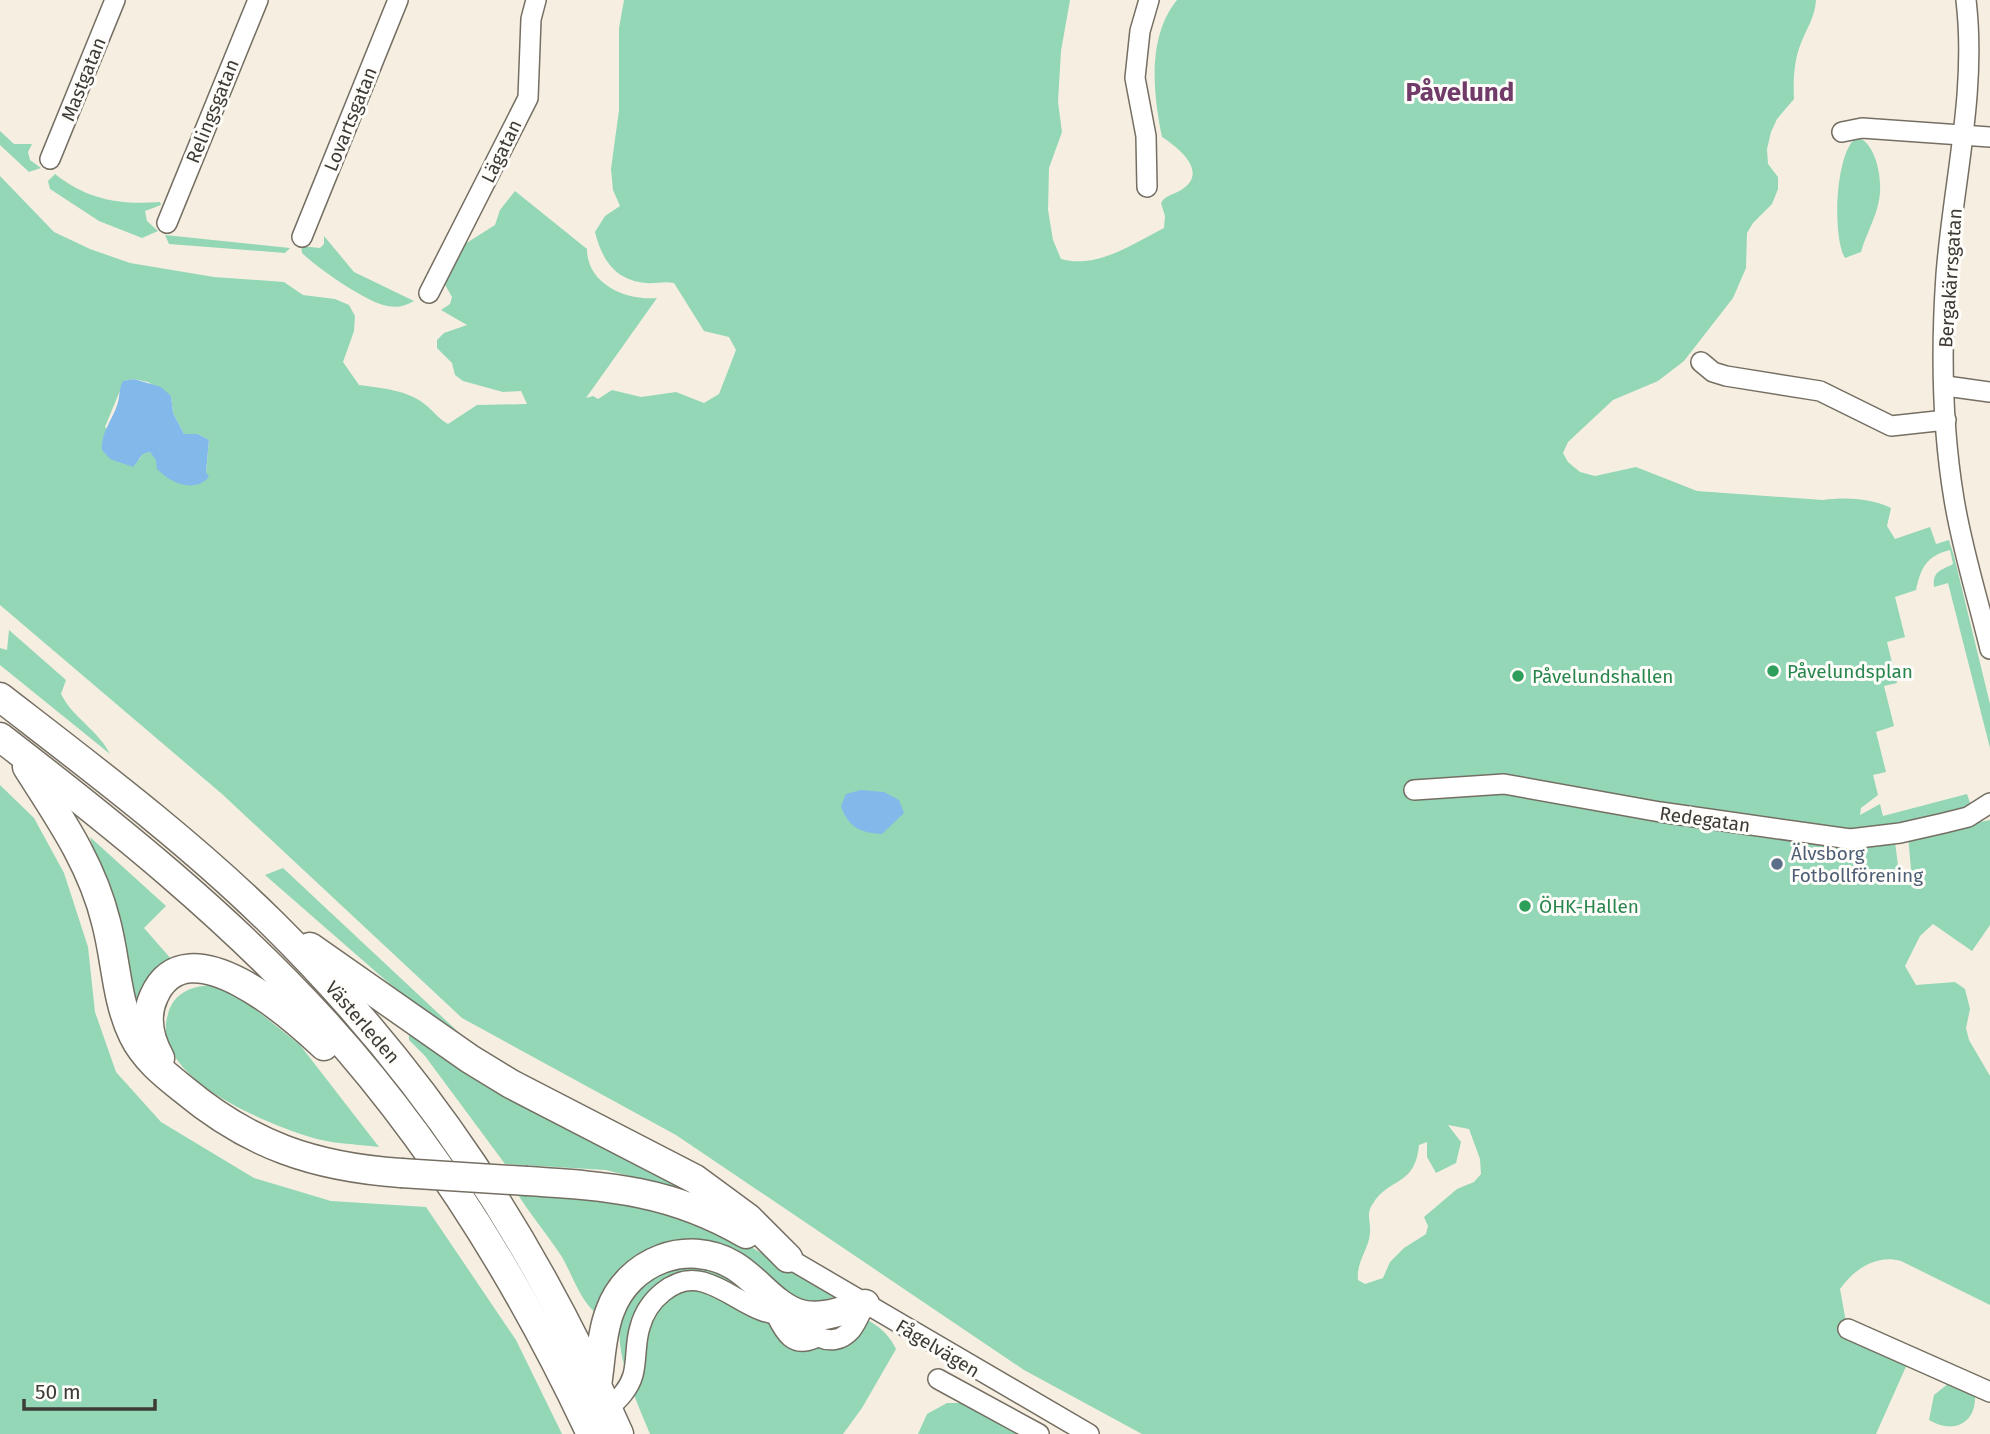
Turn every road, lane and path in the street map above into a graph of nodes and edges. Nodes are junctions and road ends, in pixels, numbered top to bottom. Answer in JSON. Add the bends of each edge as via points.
{"nodes":[{"id":1,"x":115,"y":0,"type":"edge"},
{"id":2,"x":258,"y":0,"type":"edge"},
{"id":3,"x":398,"y":0,"type":"edge"},
{"id":4,"x":536,"y":0,"type":"edge"},
{"id":5,"x":1149,"y":0,"type":"edge"},
{"id":6,"x":1966,"y":0,"type":"edge"},
{"id":7,"x":1842,"y":132,"type":"dead end"},
{"id":8,"x":1964,"y":136,"type":"junction"},
{"id":9,"x":1990,"y":137,"type":"edge"},
{"id":10,"x":50,"y":159,"type":"dead end"},
{"id":11,"x":1147,"y":187,"type":"dead end"},
{"id":12,"x":167,"y":223,"type":"dead end"},
{"id":13,"x":302,"y":237,"type":"dead end"},
{"id":14,"x":429,"y":293,"type":"dead end"},
{"id":15,"x":1701,"y":362,"type":"dead end"},
{"id":16,"x":1946,"y":386,"type":"junction"},
{"id":17,"x":1990,"y":392,"type":"edge"},
{"id":18,"x":1946,"y":420,"type":"junction"},
{"id":19,"x":1990,"y":649,"type":"edge"},
{"id":20,"x":0,"y":697,"type":"edge"},
{"id":21,"x":7,"y":742,"type":"edge"},
{"id":22,"x":1414,"y":790,"type":"dead end"},
{"id":23,"x":1990,"y":803,"type":"edge"},
{"id":24,"x":272,"y":923,"type":"junction"},
{"id":25,"x":179,"y":1086,"type":"junction"},
{"id":26,"x":404,"y":1119,"type":"junction"},
{"id":27,"x":788,"y":1258,"type":"junction"},
{"id":28,"x":865,"y":1304,"type":"junction"},
{"id":29,"x":786,"y":1314,"type":"junction"},
{"id":30,"x":1848,"y":1329,"type":"dead end"},
{"id":31,"x":938,"y":1379,"type":"dead end"},
{"id":32,"x":1990,"y":1392,"type":"edge"},
{"id":33,"x":608,"y":1409,"type":"edge"},
{"id":34,"x":591,"y":1434,"type":"edge"},
{"id":35,"x":1039,"y":1434,"type":"edge"},
{"id":36,"x":1089,"y":1434,"type":"edge"}],
"edges":[{"from":1,"to":10,"type":"street","name":"Mastgatan"},
{"from":2,"to":12,"type":"street","name":"Relingsgatan"},
{"from":3,"to":13,"type":"street","name":"Lovartsgatan"},
{"from":4,"to":14,"type":"street","name":"Lägatan","via":[[528,98]]},
{"from":5,"to":11,"type":"street","via":[[1135,78],[1146,136]]},
{"from":6,"to":8,"type":"street","name":"Bergakärrsgatan","via":[[1970,47]]},
{"from":7,"to":8,"type":"street","via":[[1862,128]]},
{"from":8,"to":9,"type":"street"},
{"from":8,"to":16,"type":"street","name":"Bergakärrsgatan","via":[[1946,275]]},
{"from":15,"to":18,"type":"street","via":[[1726,376],[1820,391],[1891,426]]},
{"from":16,"to":17,"type":"street"},
{"from":16,"to":18,"type":"street","name":"Bergakärrsgatan"},
{"from":18,"to":19,"type":"street","name":"Bergakärrsgatan","via":[[1954,502]]},
{"from":20,"to":24,"type":"highway","name":"Västerleden","via":[[149,815]]},
{"from":21,"to":25,"type":"highway","via":[[79,849],[94,881],[134,1037],[146,1056]]},
{"from":21,"to":26,"type":"highway","name":"Västerleden","via":[[125,836],[268,963],[325,1023]]},
{"from":22,"to":23,"type":"street","name":"Redegatan","via":[[1504,784],[1850,839],[1968,817]]},
{"from":24,"to":27,"type":"highway","via":[[490,1072],[695,1179],[748,1218]]},
{"from":24,"to":33,"type":"highway","name":"Västerleden","via":[[338,991],[461,1144],[554,1295]]},
{"from":25,"to":26,"type":"highway","via":[[151,1039],[149,1009],[166,980],[198,968],[230,977],[268,1000]]},
{"from":25,"to":27,"type":"highway","bridge":true,"via":[[217,1117],[286,1153],[357,1170],[605,1186],[672,1199],[725,1222]]},
{"from":26,"to":34,"type":"highway","name":"Västerleden","via":[[517,1290]]},
{"from":27,"to":28,"type":"street","name":"Fågelvägen"},
{"from":28,"to":29,"type":"highway","via":[[817,1317]]},
{"from":28,"to":29,"type":"street","via":[[851,1330],[829,1340],[815,1338]]},
{"from":28,"to":36,"type":"street","name":"Fågelvägen"},
{"from":29,"to":33,"type":"highway","via":[[782,1305],[744,1272],[719,1258],[688,1252],[655,1261],[623,1286],[610,1310]]},
{"from":30,"to":32,"type":"street"},
{"from":31,"to":35,"type":"street"}]}
